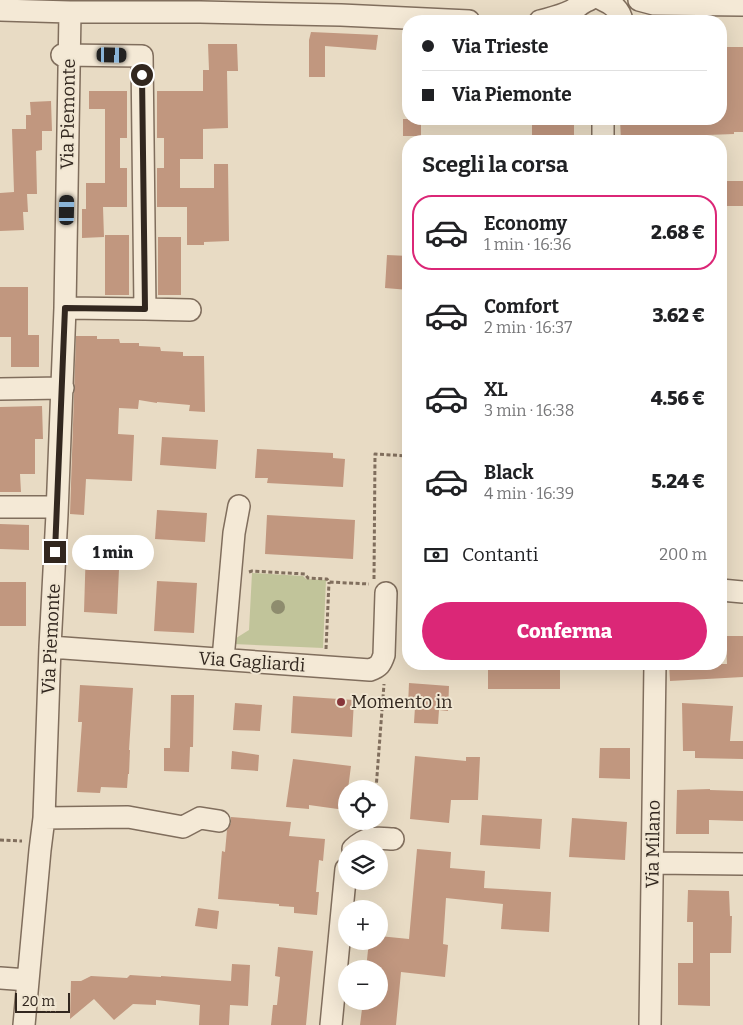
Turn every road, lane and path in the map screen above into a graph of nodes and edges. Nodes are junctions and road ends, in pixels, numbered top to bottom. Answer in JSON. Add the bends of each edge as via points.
{"nodes":[{"id":1,"x":644,"y":1,"type":"edge"},
{"id":2,"x":743,"y":5,"type":"edge"},
{"id":3,"x":145,"y":6,"type":"edge"},
{"id":4,"x":5,"y":7,"type":"edge"},
{"id":5,"x":600,"y":8,"type":"edge"},
{"id":6,"x":70,"y":12,"type":"junction"},
{"id":7,"x":565,"y":15,"type":"edge"},
{"id":8,"x":402,"y":18,"type":"edge"},
{"id":9,"x":66,"y":54,"type":"junction"},
{"id":10,"x":65,"y":308,"type":"junction"},
{"id":11,"x":145,"y":309,"type":"junction"},
{"id":12,"x":190,"y":310,"type":"dead end"},
{"id":13,"x":63,"y":388,"type":"junction"},
{"id":14,"x":0,"y":389,"type":"edge"},
{"id":15,"x":402,"y":456,"type":"edge"},
{"id":16,"x":239,"y":506,"type":"dead end"},
{"id":17,"x":0,"y":507,"type":"edge"},
{"id":18,"x":57,"y":507,"type":"junction"},
{"id":19,"x":230,"y":581,"type":"junction"},
{"id":20,"x":329,"y":582,"type":"junction"},
{"id":21,"x":727,"y":591,"type":"edge"},
{"id":22,"x":743,"y":592,"type":"edge"},
{"id":23,"x":386,"y":593,"type":"dead end"},
{"id":24,"x":50,"y":647,"type":"junction"},
{"id":25,"x":326,"y":652,"type":"dead end"},
{"id":26,"x":223,"y":660,"type":"junction"},
{"id":27,"x":381,"y":664,"type":"junction"},
{"id":28,"x":655,"y":670,"type":"edge"},
{"id":29,"x":377,"y":780,"type":"edge"},
{"id":30,"x":44,"y":818,"type":"junction"},
{"id":31,"x":219,"y":821,"type":"dead end"},
{"id":32,"x":393,"y":839,"type":"dead end"},
{"id":33,"x":0,"y":840,"type":"edge"},
{"id":34,"x":365,"y":840,"type":"edge"},
{"id":35,"x":30,"y":842,"type":"dead end"},
{"id":36,"x":653,"y":863,"type":"junction"},
{"id":37,"x":743,"y":864,"type":"edge"},
{"id":38,"x":344,"y":890,"type":"edge"},
{"id":39,"x":0,"y":978,"type":"edge"},
{"id":40,"x":28,"y":980,"type":"junction"},
{"id":41,"x":24,"y":1025,"type":"edge"},
{"id":42,"x":331,"y":1025,"type":"edge"},
{"id":43,"x":650,"y":1025,"type":"edge"}],
"edges":[{"from":1,"to":2,"type":"street"},
{"from":1,"to":5,"type":"street"},
{"from":3,"to":6,"type":"street"},
{"from":3,"to":8,"type":"street","via":[[209,12]]},
{"from":4,"to":6,"type":"street"},
{"from":5,"to":7,"type":"street"},
{"from":6,"to":9,"type":"street","name":"Via Piemonte"},
{"from":9,"to":10,"type":"street","name":"Via Piemonte"},
{"from":9,"to":11,"type":"street","via":[[142,56]]},
{"from":10,"to":11,"type":"street"},
{"from":10,"to":13,"type":"street","name":"Via Piemonte"},
{"from":11,"to":12,"type":"street"},
{"from":13,"to":14,"type":"street"},
{"from":13,"to":18,"type":"street","name":"Via Piemonte"},
{"from":15,"to":20,"type":"path","via":[[375,454],[374,584]]},
{"from":16,"to":19,"type":"street"},
{"from":17,"to":18,"type":"street"},
{"from":18,"to":24,"type":"street","name":"Via Piemonte"},
{"from":19,"to":20,"type":"path","via":[[252,571],[305,574],[308,578],[327,579]]},
{"from":19,"to":26,"type":"street"},
{"from":20,"to":25,"type":"path"},
{"from":21,"to":22,"type":"street"},
{"from":23,"to":27,"type":"street"},
{"from":24,"to":26,"type":"street","name":"Via Gagliardi"},
{"from":24,"to":30,"type":"street","name":"Via Piemonte"},
{"from":26,"to":27,"type":"street","name":"Via Gagliardi","via":[[370,670]]},
{"from":27,"to":29,"type":"path","via":[[385,679]]},
{"from":28,"to":36,"type":"street","name":"Via Milano"},
{"from":30,"to":31,"type":"street","via":[[128,817],[182,826],[200,818]]},
{"from":30,"to":40,"type":"street","name":"Via Piemonte"},
{"from":32,"to":34,"type":"street"},
{"from":33,"to":35,"type":"path"},
{"from":36,"to":37,"type":"street"},
{"from":36,"to":43,"type":"street","name":"Via Milano"},
{"from":38,"to":42,"type":"street"},
{"from":39,"to":40,"type":"street"},
{"from":40,"to":41,"type":"street","name":"Via Piemonte"}]}
